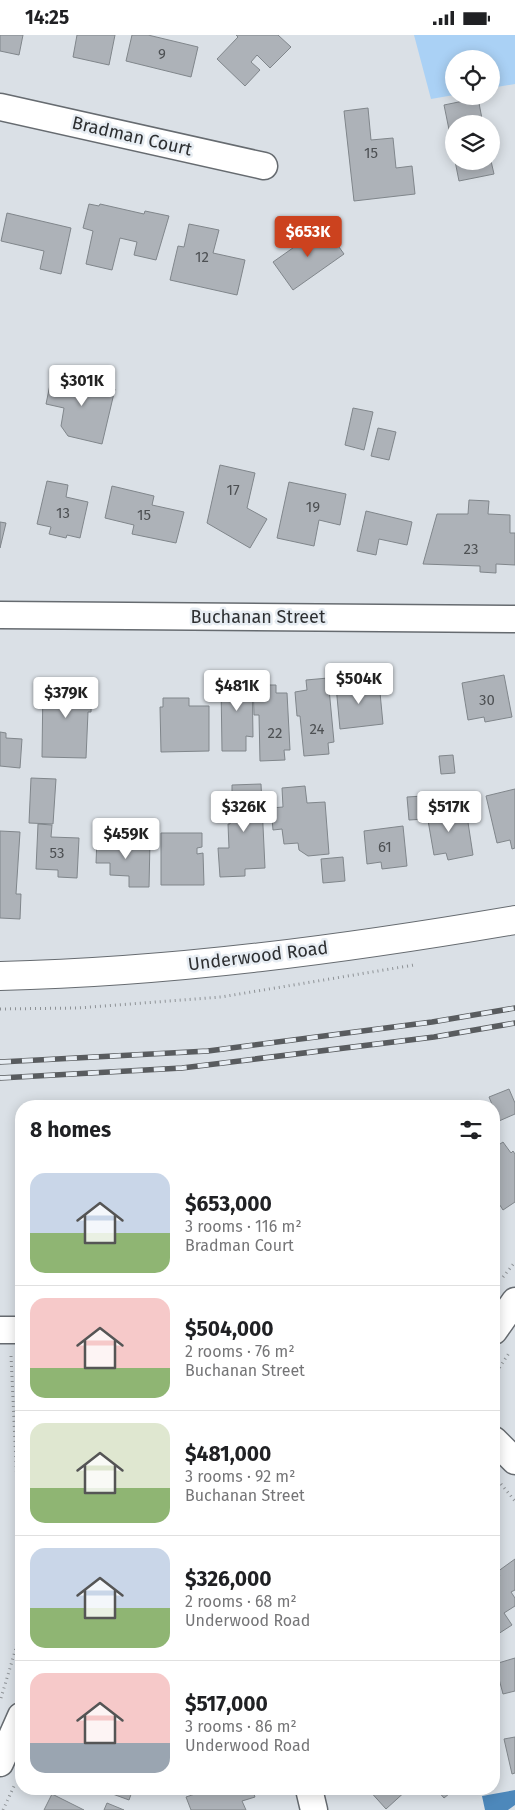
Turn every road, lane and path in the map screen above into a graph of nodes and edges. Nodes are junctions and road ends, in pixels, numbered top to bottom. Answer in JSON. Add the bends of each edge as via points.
{"nodes":[{"id":1,"x":0,"y":107,"type":"edge"},
{"id":2,"x":264,"y":166,"type":"dead end"},
{"id":3,"x":0,"y":615,"type":"edge"},
{"id":4,"x":515,"y":619,"type":"edge"},
{"id":5,"x":515,"y":920,"type":"edge"},
{"id":6,"x":417,"y":965,"type":"dead end"},
{"id":7,"x":0,"y":976,"type":"edge"},
{"id":8,"x":0,"y":1009,"type":"edge"},
{"id":9,"x":515,"y":1301,"type":"edge"},
{"id":10,"x":500,"y":1322,"type":"edge"},
{"id":11,"x":0,"y":1330,"type":"edge"},
{"id":12,"x":15,"y":1330,"type":"edge"},
{"id":13,"x":510,"y":1353,"type":"dead end"},
{"id":14,"x":12,"y":1355,"type":"dead end"},
{"id":15,"x":500,"y":1367,"type":"edge"},
{"id":16,"x":15,"y":1427,"type":"edge"},
{"id":17,"x":500,"y":1446,"type":"edge"},
{"id":18,"x":515,"y":1461,"type":"edge"},
{"id":19,"x":500,"y":1483,"type":"edge"},
{"id":20,"x":515,"y":1501,"type":"edge"},
{"id":21,"x":15,"y":1651,"type":"edge"},
{"id":22,"x":0,"y":1700,"type":"edge"},
{"id":23,"x":15,"y":1744,"type":"edge"},
{"id":24,"x":9,"y":1772,"type":"edge"},
{"id":25,"x":310,"y":1795,"type":"edge"},
{"id":26,"x":3,"y":1810,"type":"edge"},
{"id":27,"x":314,"y":1810,"type":"edge"}],
"edges":[{"from":1,"to":2,"type":"street","name":"Bradman Court"},
{"from":3,"to":4,"type":"street","name":"Buchanan Street"},
{"from":5,"to":7,"type":"main road","name":"Underwood Road","via":[[228,961]]},
{"from":6,"to":8,"type":"path","via":[[221,997],[78,1008]]},
{"from":9,"to":10,"type":"street"},
{"from":11,"to":12,"type":"street"},
{"from":13,"to":15,"type":"path"},
{"from":14,"to":16,"type":"path"},
{"from":17,"to":18,"type":"street"},
{"from":19,"to":20,"type":"path"},
{"from":21,"to":22,"type":"path"},
{"from":23,"to":24,"type":"street"},
{"from":24,"to":26,"type":"path"},
{"from":25,"to":27,"type":"street"}]}
